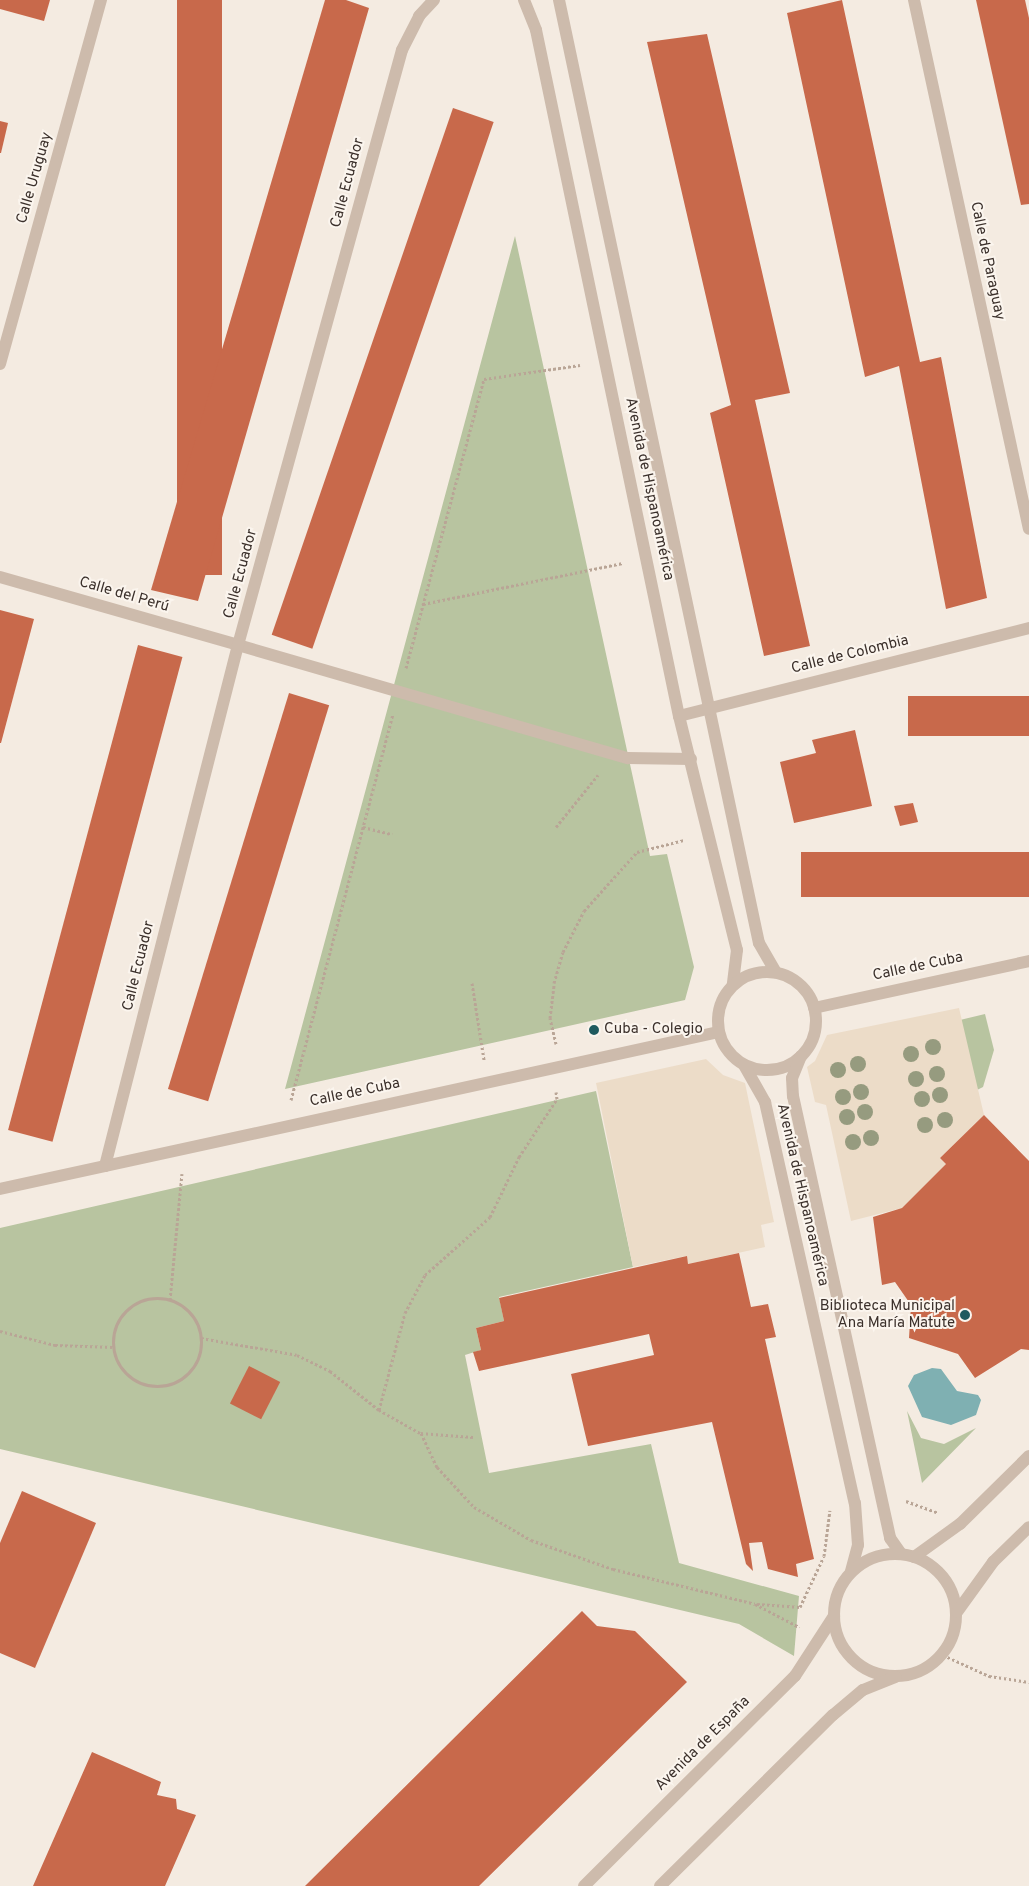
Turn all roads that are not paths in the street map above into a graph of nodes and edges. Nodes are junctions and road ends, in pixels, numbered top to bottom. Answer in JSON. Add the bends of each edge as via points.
{"nodes":[{"id":1,"x":101,"y":0,"type":"edge"},
{"id":2,"x":434,"y":0,"type":"edge"},
{"id":3,"x":524,"y":0,"type":"edge"},
{"id":4,"x":559,"y":0,"type":"edge"},
{"id":5,"x":914,"y":0,"type":"edge"},
{"id":6,"x":0,"y":364,"type":"edge"},
{"id":7,"x":1029,"y":529,"type":"edge"},
{"id":8,"x":0,"y":576,"type":"edge"},
{"id":9,"x":1029,"y":628,"type":"edge"},
{"id":10,"x":238,"y":645,"type":"junction"},
{"id":11,"x":709,"y":707,"type":"junction"},
{"id":12,"x":679,"y":716,"type":"junction"},
{"id":13,"x":691,"y":759,"type":"junction"},
{"id":14,"x":1029,"y":961,"type":"edge"},
{"id":15,"x":776,"y":972,"type":"junction"},
{"id":16,"x":733,"y":985,"type":"junction"},
{"id":17,"x":814,"y":1008,"type":"junction"},
{"id":18,"x":718,"y":1032,"type":"junction"},
{"id":19,"x":801,"y":1056,"type":"junction"},
{"id":20,"x":744,"y":1065,"type":"junction"},
{"id":21,"x":105,"y":1166,"type":"junction"},
{"id":22,"x":0,"y":1188,"type":"edge"},
{"id":23,"x":1029,"y":1456,"type":"edge"},
{"id":24,"x":1029,"y":1527,"type":"edge"},
{"id":25,"x":908,"y":1555,"type":"junction"},
{"id":26,"x":851,"y":1572,"type":"junction"},
{"id":27,"x":957,"y":1612,"type":"junction"},
{"id":28,"x":834,"y":1616,"type":"junction"},
{"id":29,"x":897,"y":1677,"type":"junction"},
{"id":30,"x":584,"y":1886,"type":"edge"},
{"id":31,"x":660,"y":1886,"type":"edge"}],
"edges":[{"from":1,"to":6,"type":"street","name":"Calle Uruguay"},
{"from":2,"to":10,"type":"street","name":"Calle Ecuador","via":[[419,16],[402,50]]},
{"from":3,"to":12,"type":"street","name":"Avenida de Hispanoamérica","via":[[536,30]]},
{"from":4,"to":11,"type":"street","name":"Avenida de Hispanoamérica"},
{"from":5,"to":7,"type":"street","name":"Calle de Paraguay"},
{"from":8,"to":10,"type":"street","name":"Calle del Perú"},
{"from":9,"to":11,"type":"street","name":"Calle de Colombia"},
{"from":10,"to":13,"type":"street","name":"Calle del Perú","via":[[614,754]]},
{"from":10,"to":21,"type":"street","name":"Calle Ecuador"},
{"from":11,"to":12,"type":"street","name":"Calle de Colombia"},
{"from":11,"to":15,"type":"street","name":"Avenida de Hispanoamérica","via":[[759,943]]},
{"from":12,"to":13,"type":"street","name":"Avenida de Hispanoamérica"},
{"from":13,"to":16,"type":"street","name":"Avenida de Hispanoamérica","via":[[737,950]]},
{"from":14,"to":17,"type":"street","name":"Calle de Cuba"},
{"from":15,"to":16,"type":"street","via":[[746,976]]},
{"from":15,"to":17,"type":"street","via":[[800,984]]},
{"from":16,"to":18,"type":"street","via":[[720,1006]]},
{"from":17,"to":19,"type":"street","via":[[815,1034]]},
{"from":18,"to":20,"type":"street","via":[[732,1056]]},
{"from":18,"to":21,"type":"street","name":"Calle de Cuba"},
{"from":19,"to":20,"type":"street","via":[[774,1070]]},
{"from":19,"to":25,"type":"street","name":"Avenida de Hispanoamérica","via":[[792,1078],[793,1096],[890,1538]]},
{"from":20,"to":26,"type":"street","name":"Avenida de Hispanoamérica","via":[[765,1102],[855,1503],[858,1545]]},
{"from":21,"to":22,"type":"street","name":"Calle de Cuba"},
{"from":23,"to":25,"type":"street","via":[[960,1524]]},
{"from":24,"to":27,"type":"street","via":[[993,1562]]},
{"from":25,"to":26,"type":"street","via":[[876,1557]]},
{"from":25,"to":27,"type":"street","via":[[944,1578]]},
{"from":26,"to":28,"type":"street","via":[[841,1585]]},
{"from":27,"to":29,"type":"street","via":[[956,1627],[943,1655],[930,1667]]},
{"from":28,"to":29,"type":"street","via":[[837,1635],[860,1666]]},
{"from":28,"to":30,"type":"street","name":"Avenida de España","via":[[794,1676]]},
{"from":29,"to":31,"type":"street","via":[[863,1690],[833,1715]]}]}
